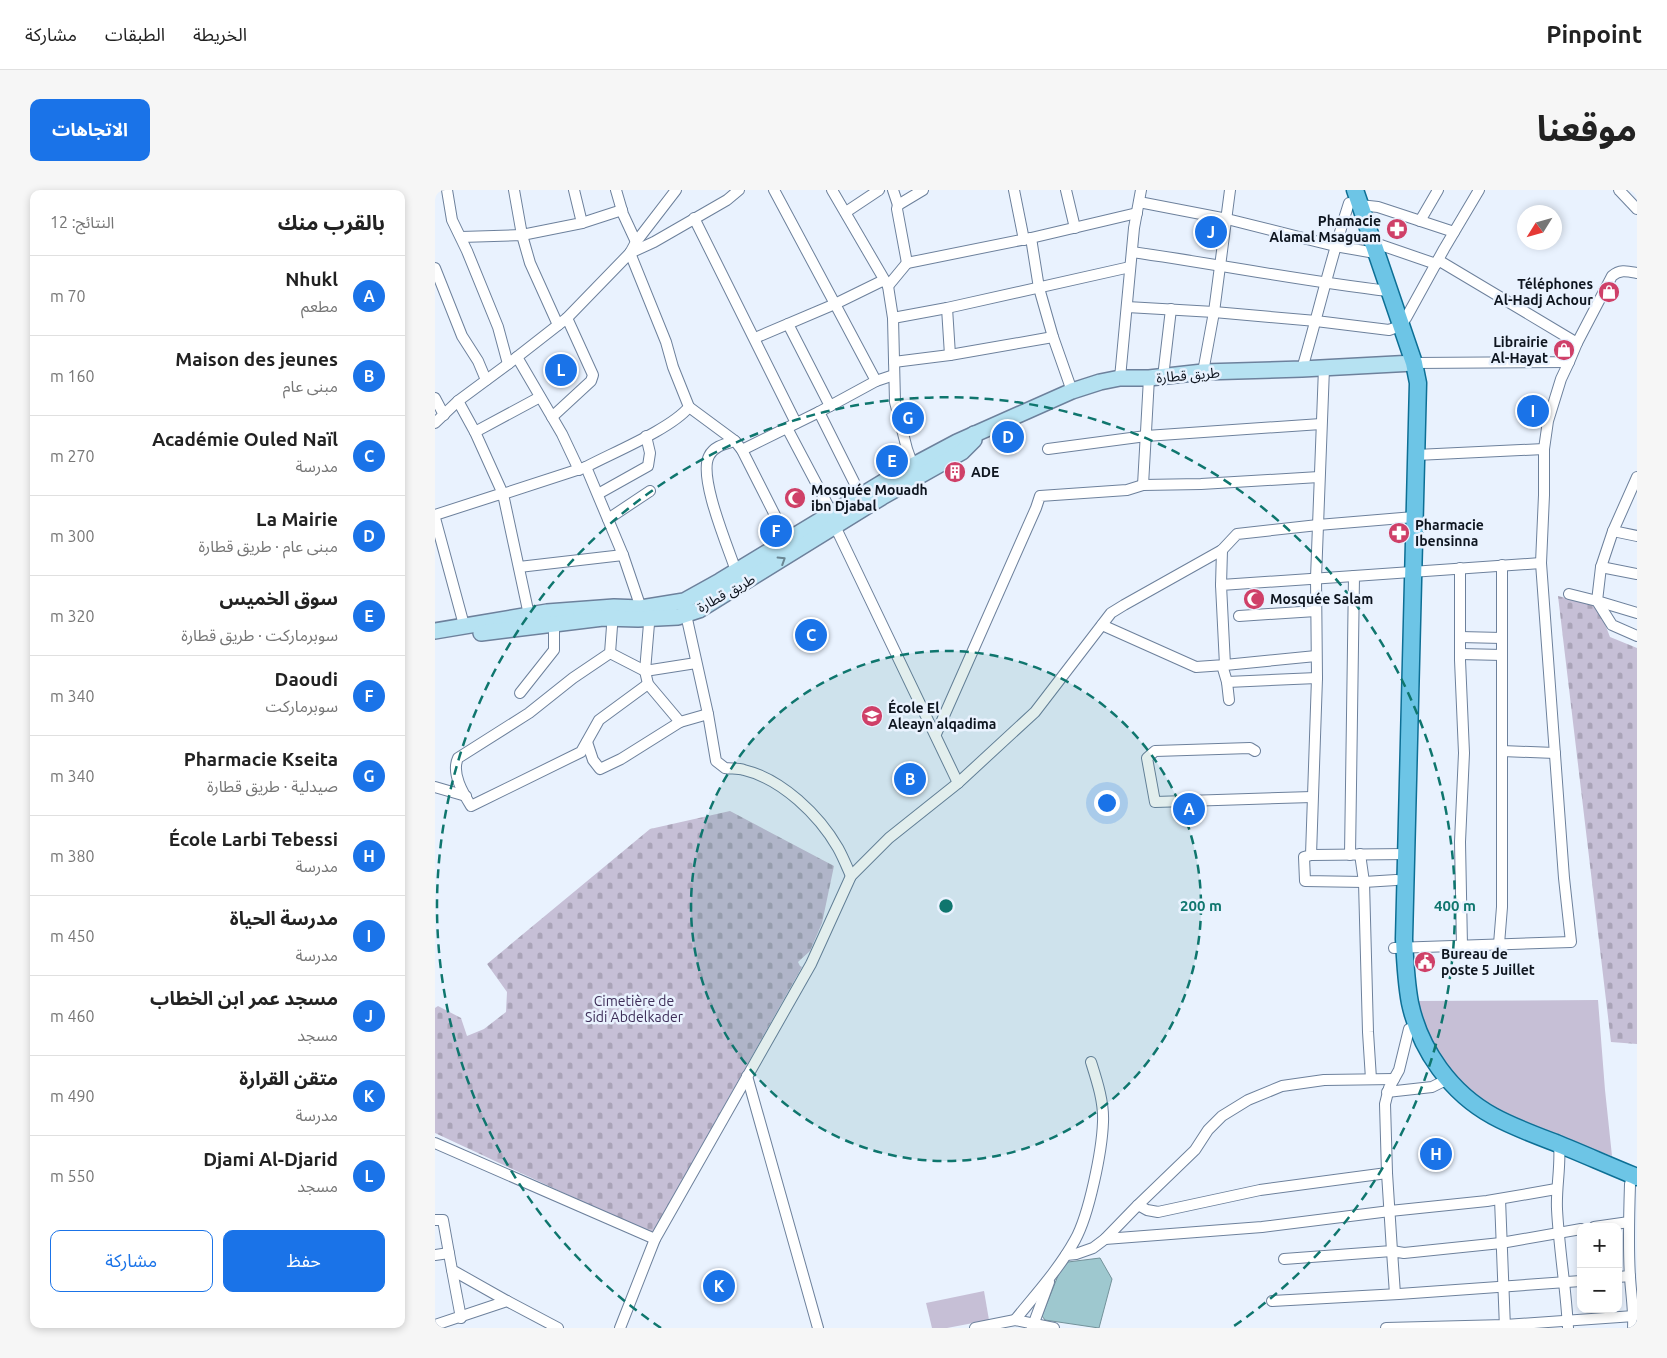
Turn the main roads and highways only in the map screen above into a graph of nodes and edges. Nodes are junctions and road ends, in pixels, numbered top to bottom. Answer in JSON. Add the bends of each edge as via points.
{"nodes":[{"id":1,"x":1355,"y":199,"type":"edge"},
{"id":2,"x":1414,"y":363,"type":"junction"},
{"id":3,"x":974,"y":433,"type":"junction"},
{"id":4,"x":832,"y":518,"type":"junction"},
{"id":5,"x":1410,"y":518,"type":"junction"},
{"id":6,"x":685,"y":608,"type":"junction"},
{"id":7,"x":549,"y":618,"type":"junction"},
{"id":8,"x":435,"y":631,"type":"edge"},
{"id":9,"x":435,"y":639,"type":"edge"},
{"id":10,"x":1402,"y":854,"type":"junction"},
{"id":11,"x":1399,"y":948,"type":"junction"},
{"id":12,"x":1444,"y":1082,"type":"junction"},
{"id":13,"x":1635,"y":1182,"type":"edge"}],
"edges":[{"from":1,"to":2,"type":"main road"},
{"from":2,"to":3,"type":"main road","name":"طريق قطارة","via":[[1120,378],[1072,391]]},
{"from":2,"to":5,"type":"main road","via":[[1410,382]]},
{"from":2,"to":5,"type":"main road","via":[[1418,383]]},
{"from":3,"to":4,"type":"main road","name":"طريق قطارة","via":[[861,496]]},
{"from":3,"to":4,"type":"main road","name":"طريق قطارة","via":[[973,440],[962,452],[882,497]]},
{"from":4,"to":6,"type":"main road","name":"طريق قطارة","via":[[736,570]]},
{"from":6,"to":4,"type":"main road","name":"طريق قطارة","one_way":true,"via":[[699,610],[737,588]]},
{"from":5,"to":10,"type":"main road"},
{"from":6,"to":7,"type":"main road","name":"طريق قطارة","via":[[678,617],[647,611]]},
{"from":7,"to":8,"type":"main road","name":"طريق قطارة","via":[[529,615]]},
{"from":7,"to":9,"type":"main road","name":"طريق قطارة"},
{"from":10,"to":11,"type":"main road"},
{"from":10,"to":11,"type":"main road","via":[[1396,880]]},
{"from":11,"to":12,"type":"main road","via":[[1417,1027]]},
{"from":11,"to":12,"type":"main road","via":[[1400,998],[1409,1029],[1419,1053]]},
{"from":12,"to":13,"type":"main road","via":[[1463,1107],[1487,1125],[1514,1138],[1559,1150]]}]}
